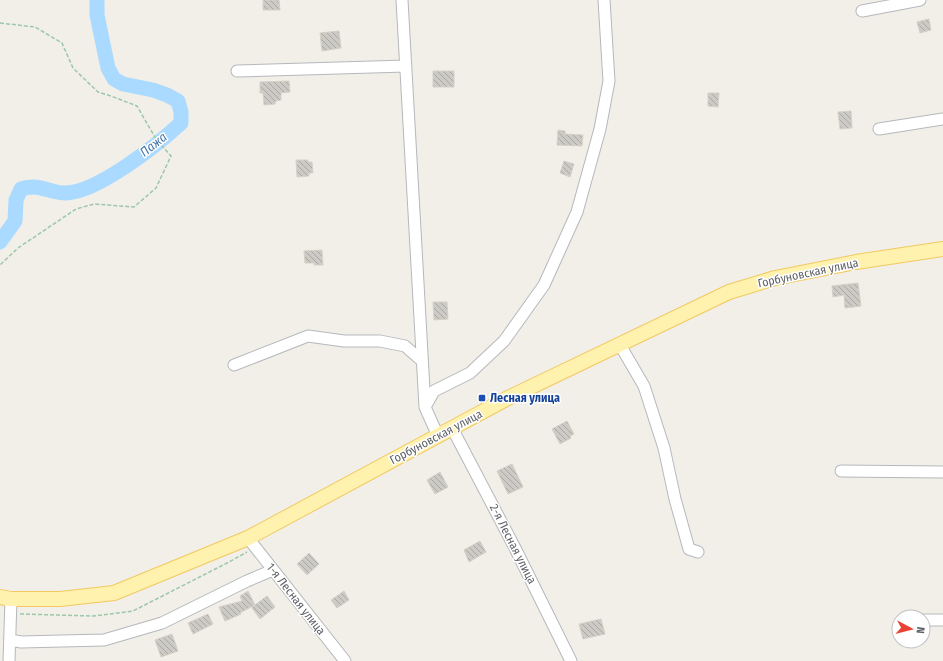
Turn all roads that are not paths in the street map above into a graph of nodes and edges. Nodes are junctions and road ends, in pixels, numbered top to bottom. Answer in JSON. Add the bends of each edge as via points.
{"nodes":[{"id":1,"x":402,"y":0,"type":"edge"},
{"id":2,"x":604,"y":0,"type":"edge"},
{"id":3,"x":920,"y":0,"type":"edge"},
{"id":4,"x":862,"y":11,"type":"dead end"},
{"id":5,"x":406,"y":66,"type":"junction"},
{"id":6,"x":237,"y":72,"type":"dead end"},
{"id":7,"x":943,"y":119,"type":"edge"},
{"id":8,"x":880,"y":129,"type":"dead end"},
{"id":9,"x":943,"y":249,"type":"edge"},
{"id":10,"x":620,"y":345,"type":"junction"},
{"id":11,"x":422,"y":361,"type":"junction"},
{"id":12,"x":234,"y":365,"type":"dead end"},
{"id":13,"x":425,"y":407,"type":"junction"},
{"id":14,"x":452,"y":428,"type":"junction"},
{"id":15,"x":438,"y":436,"type":"junction"},
{"id":16,"x":840,"y":471,"type":"dead end"},
{"id":17,"x":943,"y":472,"type":"edge"},
{"id":18,"x":252,"y":542,"type":"junction"},
{"id":19,"x":698,"y":552,"type":"dead end"},
{"id":20,"x":273,"y":570,"type":"junction"},
{"id":21,"x":5,"y":598,"type":"edge"},
{"id":22,"x":931,"y":620,"type":"edge"},
{"id":23,"x":943,"y":620,"type":"edge"},
{"id":24,"x":10,"y":640,"type":"junction"},
{"id":25,"x":9,"y":661,"type":"edge"},
{"id":26,"x":345,"y":661,"type":"edge"},
{"id":27,"x":571,"y":661,"type":"edge"}],
"edges":[{"from":1,"to":5,"type":"street"},
{"from":2,"to":13,"type":"street","via":[[609,80],[600,129],[577,212],[544,285],[504,341],[470,373],[434,391]]},
{"from":3,"to":4,"type":"street"},
{"from":5,"to":6,"type":"street"},
{"from":5,"to":11,"type":"street"},
{"from":7,"to":8,"type":"street"},
{"from":9,"to":10,"type":"main road","name":"Горбуновская улица","via":[[775,278],[729,292]]},
{"from":10,"to":14,"type":"main road","name":"Горбуновская улица","via":[[508,398]]},
{"from":10,"to":19,"type":"street","via":[[644,386],[664,448],[689,549]]},
{"from":11,"to":12,"type":"street","via":[[405,346],[380,341],[344,341],[308,336]]},
{"from":11,"to":13,"type":"street"},
{"from":13,"to":15,"type":"street"},
{"from":14,"to":15,"type":"main road","name":"Горбуновская улица"},
{"from":14,"to":27,"type":"street","name":"2-я Лесная улица"},
{"from":15,"to":18,"type":"main road","name":"Горбуновская улица"},
{"from":16,"to":17,"type":"street"},
{"from":18,"to":20,"type":"street","name":"1-я Лесная улица"},
{"from":18,"to":21,"type":"main road","name":"Горбуновская улица","via":[[114,593],[60,599]]},
{"from":20,"to":24,"type":"street","via":[[247,580],[162,623],[104,640]]},
{"from":20,"to":26,"type":"street","name":"1-я Лесная улица"},
{"from":21,"to":24,"type":"street","via":[[10,614]]},
{"from":22,"to":23,"type":"street"},
{"from":24,"to":25,"type":"street"}]}
